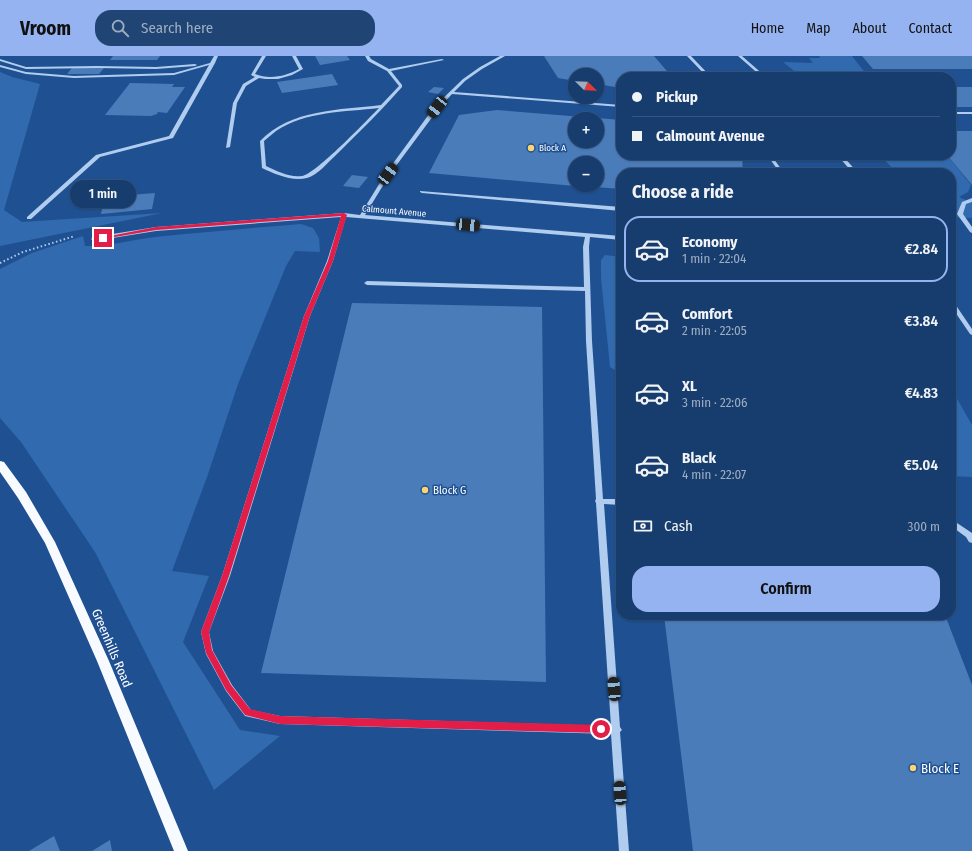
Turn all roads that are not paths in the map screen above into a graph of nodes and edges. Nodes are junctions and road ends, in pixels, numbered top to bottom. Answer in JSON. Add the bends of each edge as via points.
{"nodes":[{"id":1,"x":216,"y":56,"type":"edge"},
{"id":2,"x":264,"y":56,"type":"edge"},
{"id":3,"x":294,"y":56,"type":"edge"},
{"id":4,"x":367,"y":56,"type":"edge"},
{"id":5,"x":503,"y":56,"type":"edge"},
{"id":6,"x":689,"y":56,"type":"edge"},
{"id":7,"x":740,"y":56,"type":"edge"},
{"id":8,"x":0,"y":60,"type":"edge"},
{"id":9,"x":442,"y":60,"type":"dead end"},
{"id":10,"x":213,"y":63,"type":"junction"},
{"id":11,"x":0,"y":66,"type":"edge"},
{"id":12,"x":388,"y":70,"type":"junction"},
{"id":13,"x":703,"y":72,"type":"edge"},
{"id":14,"x":758,"y":72,"type":"edge"},
{"id":15,"x":258,"y":77,"type":"junction"},
{"id":16,"x":450,"y":92,"type":"junction"},
{"id":17,"x":384,"y":106,"type":"junction"},
{"id":18,"x":616,"y":106,"type":"edge"},
{"id":19,"x":956,"y":113,"type":"edge"},
{"id":20,"x":972,"y":113,"type":"edge"},
{"id":21,"x":228,"y":147,"type":"dead end"},
{"id":22,"x":844,"y":160,"type":"edge"},
{"id":23,"x":851,"y":168,"type":"edge"},
{"id":24,"x":422,"y":192,"type":"dead end"},
{"id":25,"x":972,"y":200,"type":"edge"},
{"id":26,"x":616,"y":209,"type":"edge"},
{"id":27,"x":344,"y":215,"type":"junction"},
{"id":28,"x":362,"y":216,"type":"junction"},
{"id":29,"x":29,"y":218,"type":"dead end"},
{"id":30,"x":972,"y":231,"type":"edge"},
{"id":31,"x":588,"y":236,"type":"junction"},
{"id":32,"x":616,"y":238,"type":"edge"},
{"id":33,"x":94,"y":239,"type":"dead end"},
{"id":34,"x":367,"y":283,"type":"dead end"},
{"id":35,"x":588,"y":289,"type":"junction"},
{"id":36,"x":956,"y":309,"type":"edge"},
{"id":37,"x":972,"y":333,"type":"edge"},
{"id":38,"x":0,"y":465,"type":"edge"},
{"id":39,"x":599,"y":501,"type":"junction"},
{"id":40,"x":616,"y":502,"type":"edge"},
{"id":41,"x":956,"y":526,"type":"edge"},
{"id":42,"x":972,"y":540,"type":"edge"},
{"id":43,"x":617,"y":730,"type":"junction"},
{"id":44,"x":181,"y":851,"type":"edge"},
{"id":45,"x":624,"y":851,"type":"edge"}],
"edges":[{"from":1,"to":10,"type":"street"},
{"from":2,"to":15,"type":"street","via":[[253,75]]},
{"from":3,"to":15,"type":"street","via":[[301,69],[294,74]]},
{"from":4,"to":12,"type":"street","via":[[369,60]]},
{"from":5,"to":16,"type":"street","via":[[481,68]]},
{"from":6,"to":13,"type":"street"},
{"from":7,"to":14,"type":"street"},
{"from":8,"to":10,"type":"street","via":[[26,68],[156,68]]},
{"from":9,"to":12,"type":"street"},
{"from":10,"to":11,"type":"street","via":[[174,74],[74,77],[26,73]]},
{"from":10,"to":29,"type":"street","via":[[171,138],[98,156]]},
{"from":12,"to":17,"type":"street","via":[[401,86]]},
{"from":15,"to":21,"type":"street","via":[[244,85],[234,103]]},
{"from":16,"to":18,"type":"street"},
{"from":16,"to":28,"type":"street","via":[[388,174]]},
{"from":17,"to":17,"type":"street","via":[[322,166],[305,177],[283,175],[264,167],[262,141],[270,132],[288,123],[320,114]]},
{"from":19,"to":20,"type":"street"},
{"from":22,"to":23,"type":"street"},
{"from":24,"to":26,"type":"street"},
{"from":25,"to":30,"type":"street","via":[[964,204],[960,214]]},
{"from":27,"to":28,"type":"street","name":"Calmount Avenue"},
{"from":27,"to":33,"type":"street","name":"Calmount Avenue","via":[[162,228]]},
{"from":27,"to":43,"type":"street","via":[[330,261],[307,316],[228,568],[205,632],[208,650],[228,688],[248,712],[280,720]]},
{"from":28,"to":31,"type":"street","name":"Calmount Avenue"},
{"from":31,"to":32,"type":"street","name":"Calmount Avenue"},
{"from":31,"to":35,"type":"street"},
{"from":34,"to":35,"type":"street"},
{"from":35,"to":39,"type":"street"},
{"from":36,"to":37,"type":"street"},
{"from":38,"to":44,"type":"main road","name":"Greenhills Road","via":[[22,495],[50,542],[103,661]]},
{"from":39,"to":40,"type":"street"},
{"from":39,"to":43,"type":"street"},
{"from":41,"to":42,"type":"street"},
{"from":43,"to":45,"type":"street"}]}
